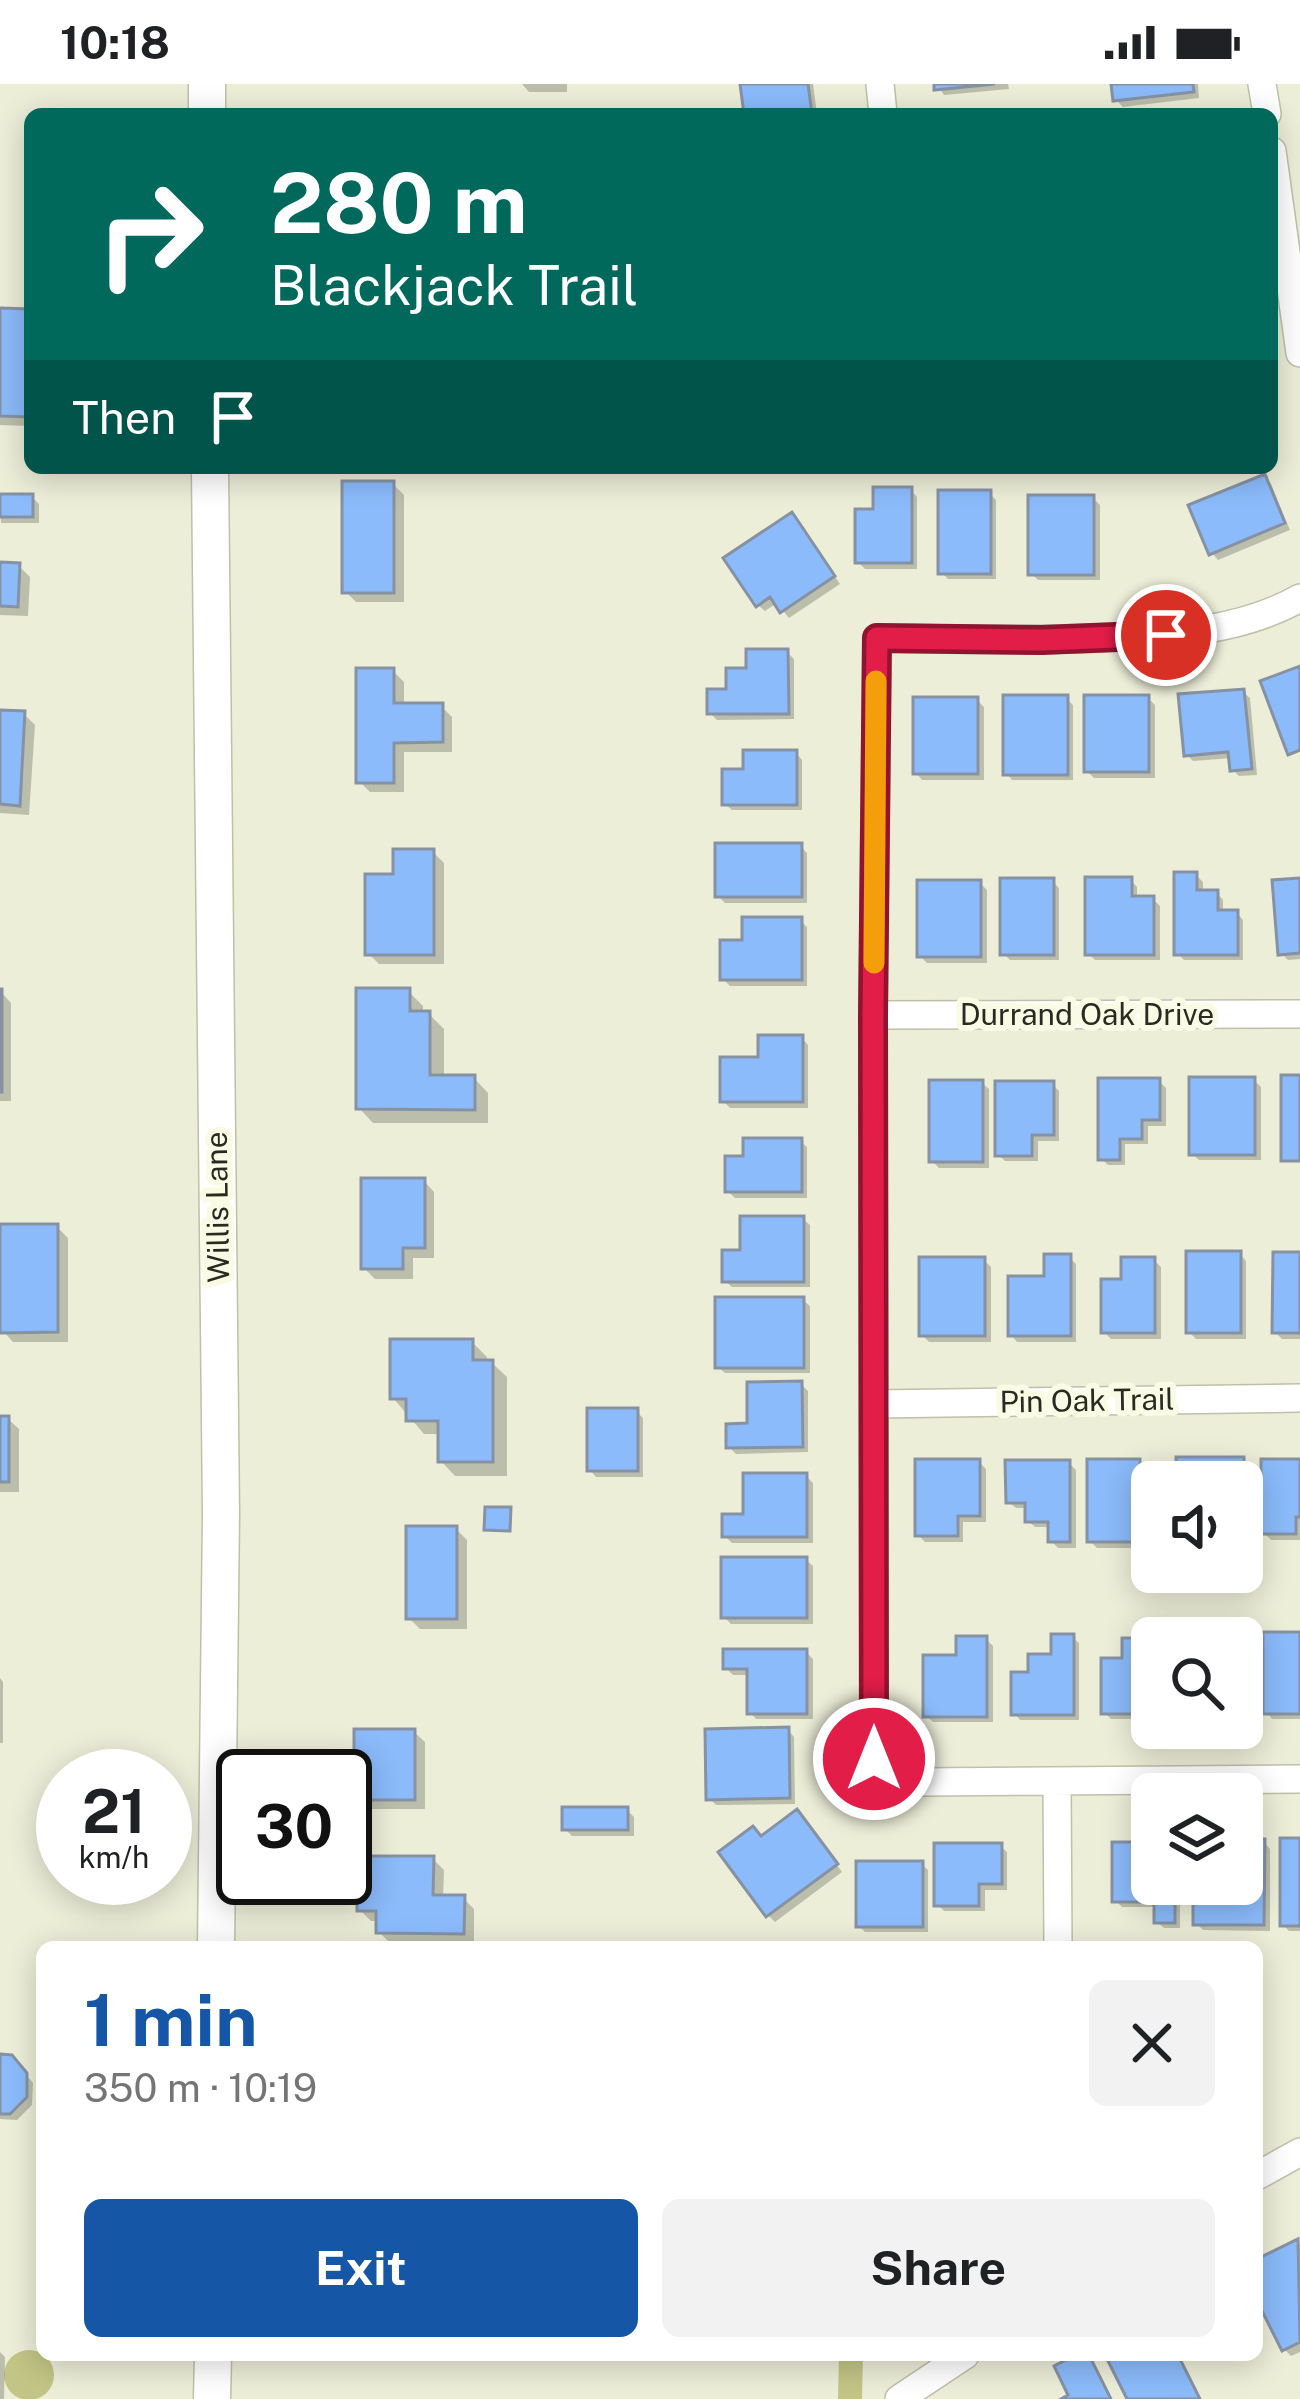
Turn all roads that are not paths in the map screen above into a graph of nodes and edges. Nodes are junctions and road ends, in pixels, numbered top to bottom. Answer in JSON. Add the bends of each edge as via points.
{"nodes":[{"id":1,"x":1278,"y":194,"type":"edge"},
{"id":2,"x":1300,"y":353,"type":"edge"},
{"id":3,"x":209,"y":474,"type":"edge"},
{"id":4,"x":1300,"y":598,"type":"edge"},
{"id":5,"x":1300,"y":1014,"type":"edge"},
{"id":6,"x":873,"y":1015,"type":"junction"},
{"id":7,"x":1300,"y":1398,"type":"edge"},
{"id":8,"x":874,"y":1404,"type":"junction"},
{"id":9,"x":1300,"y":1779,"type":"edge"},
{"id":10,"x":1057,"y":1781,"type":"junction"},
{"id":11,"x":216,"y":1941,"type":"edge"},
{"id":12,"x":1058,"y":1941,"type":"edge"},
{"id":13,"x":1300,"y":2152,"type":"edge"},
{"id":14,"x":1263,"y":2173,"type":"edge"},
{"id":15,"x":213,"y":2361,"type":"edge"},
{"id":16,"x":955,"y":2361,"type":"edge"},
{"id":17,"x":212,"y":2399,"type":"edge"},
{"id":18,"x":899,"y":2399,"type":"edge"}],
"edges":[{"from":1,"to":2,"type":"street"},
{"from":3,"to":11,"type":"street","name":"Willis Lane","via":[[221,1514]]},
{"from":4,"to":6,"type":"street","via":[[1230,624],[1166,635],[877,638]]},
{"from":5,"to":6,"type":"street","name":"Durrand Oak Drive"},
{"from":6,"to":8,"type":"street"},
{"from":7,"to":8,"type":"street","name":"Pin Oak Trail"},
{"from":8,"to":10,"type":"street","via":[[880,1773],[921,1782]]},
{"from":9,"to":10,"type":"street"},
{"from":10,"to":12,"type":"street"},
{"from":13,"to":14,"type":"street"},
{"from":15,"to":17,"type":"street"},
{"from":16,"to":18,"type":"street"}]}
